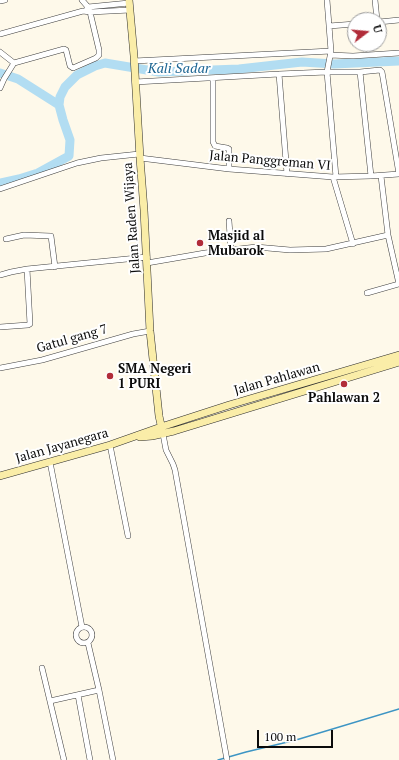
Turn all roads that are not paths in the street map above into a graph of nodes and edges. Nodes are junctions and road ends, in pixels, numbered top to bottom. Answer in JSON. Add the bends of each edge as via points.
{"nodes":[{"id":1,"x":5,"y":0,"type":"edge"},
{"id":2,"x":82,"y":0,"type":"edge"},
{"id":3,"x":327,"y":0,"type":"edge"},
{"id":4,"x":374,"y":0,"type":"edge"},
{"id":5,"x":0,"y":1,"type":"edge"},
{"id":6,"x":129,"y":4,"type":"edge"},
{"id":7,"x":89,"y":10,"type":"junction"},
{"id":8,"x":376,"y":12,"type":"edge"},
{"id":9,"x":399,"y":20,"type":"edge"},
{"id":10,"x":387,"y":21,"type":"edge"},
{"id":11,"x":347,"y":25,"type":"edge"},
{"id":12,"x":329,"y":26,"type":"junction"},
{"id":13,"x":0,"y":34,"type":"edge"},
{"id":14,"x":0,"y":52,"type":"edge"},
{"id":15,"x":399,"y":53,"type":"edge"},
{"id":16,"x":330,"y":55,"type":"junction"},
{"id":17,"x":134,"y":62,"type":"junction"},
{"id":18,"x":14,"y":63,"type":"junction"},
{"id":19,"x":327,"y":69,"type":"junction"},
{"id":20,"x":360,"y":72,"type":"junction"},
{"id":21,"x":279,"y":74,"type":"junction"},
{"id":22,"x":213,"y":78,"type":"junction"},
{"id":23,"x":135,"y":82,"type":"junction"},
{"id":24,"x":0,"y":88,"type":"edge"},
{"id":25,"x":140,"y":156,"type":"junction"},
{"id":26,"x":229,"y":169,"type":"junction"},
{"id":27,"x":287,"y":174,"type":"junction"},
{"id":28,"x":399,"y":174,"type":"edge"},
{"id":29,"x":371,"y":176,"type":"junction"},
{"id":30,"x":381,"y":176,"type":"junction"},
{"id":31,"x":335,"y":177,"type":"junction"},
{"id":32,"x":0,"y":189,"type":"edge"},
{"id":33,"x":229,"y":220,"type":"dead end"},
{"id":34,"x":388,"y":235,"type":"junction"},
{"id":35,"x":6,"y":239,"type":"dead end"},
{"id":36,"x":353,"y":244,"type":"junction"},
{"id":37,"x":231,"y":249,"type":"junction"},
{"id":38,"x":147,"y":260,"type":"junction"},
{"id":39,"x":55,"y":267,"type":"junction"},
{"id":40,"x":27,"y":269,"type":"junction"},
{"id":41,"x":0,"y":275,"type":"edge"},
{"id":42,"x":399,"y":284,"type":"edge"},
{"id":43,"x":366,"y":293,"type":"dead end"},
{"id":44,"x":0,"y":327,"type":"edge"},
{"id":45,"x":150,"y":332,"type":"junction"},
{"id":46,"x":399,"y":355,"type":"edge"},
{"id":47,"x":399,"y":362,"type":"edge"},
{"id":48,"x":0,"y":368,"type":"edge"},
{"id":49,"x":341,"y":376,"type":"junction"},
{"id":50,"x":162,"y":430,"type":"junction"},
{"id":51,"x":110,"y":445,"type":"junction"},
{"id":52,"x":50,"y":462,"type":"junction"},
{"id":53,"x":0,"y":476,"type":"edge"},
{"id":54,"x":128,"y":536,"type":"dead end"},
{"id":55,"x":82,"y":627,"type":"junction"},
{"id":56,"x":88,"y":643,"type":"junction"},
{"id":57,"x":42,"y":668,"type":"dead end"},
{"id":58,"x":99,"y":690,"type":"junction"},
{"id":59,"x":78,"y":695,"type":"junction"},
{"id":60,"x":50,"y":701,"type":"junction"},
{"id":61,"x":64,"y":760,"type":"edge"},
{"id":62,"x":90,"y":760,"type":"edge"},
{"id":63,"x":113,"y":760,"type":"edge"},
{"id":64,"x":227,"y":760,"type":"edge"}],
"edges":[{"from":1,"to":5,"type":"street"},
{"from":2,"to":7,"type":"street"},
{"from":3,"to":12,"type":"street"},
{"from":4,"to":8,"type":"street"},
{"from":6,"to":7,"type":"street"},
{"from":6,"to":17,"type":"main road","name":"Jalan Raden Wijaya"},
{"from":7,"to":13,"type":"street"},
{"from":7,"to":18,"type":"street","via":[[99,50],[98,57],[72,68],[66,50],[62,49]]},
{"from":9,"to":10,"type":"street"},
{"from":11,"to":12,"type":"street"},
{"from":12,"to":16,"type":"street"},
{"from":14,"to":18,"type":"street"},
{"from":15,"to":16,"type":"street"},
{"from":16,"to":17,"type":"street"},
{"from":16,"to":19,"type":"street"},
{"from":17,"to":23,"type":"main road","name":"Jalan Raden Wijaya"},
{"from":18,"to":24,"type":"street"},
{"from":19,"to":20,"type":"street"},
{"from":19,"to":21,"type":"street"},
{"from":19,"to":31,"type":"street"},
{"from":20,"to":28,"type":"street","via":[[382,72]]},
{"from":20,"to":29,"type":"street"},
{"from":21,"to":22,"type":"street"},
{"from":21,"to":27,"type":"street"},
{"from":22,"to":23,"type":"street"},
{"from":22,"to":26,"type":"street","via":[[213,142],[215,146],[229,149]]},
{"from":23,"to":25,"type":"main road","name":"Jalan Raden Wijaya"},
{"from":25,"to":26,"type":"street","name":"Jalan Panggreman VI"},
{"from":25,"to":32,"type":"street","name":"Jalan Panggreman VI","via":[[101,158],[77,163]]},
{"from":25,"to":38,"type":"main road","name":"Jalan Raden Wijaya"},
{"from":26,"to":27,"type":"street","name":"Jalan Panggreman VI"},
{"from":27,"to":31,"type":"street","name":"Jalan Panggreman VI"},
{"from":28,"to":30,"type":"street","name":"Jalan Panggreman VI"},
{"from":29,"to":30,"type":"street","name":"Jalan Panggreman VI"},
{"from":29,"to":31,"type":"street","name":"Jalan Panggreman VI"},
{"from":30,"to":34,"type":"street"},
{"from":31,"to":36,"type":"street"},
{"from":33,"to":37,"type":"street"},
{"from":34,"to":36,"type":"street"},
{"from":34,"to":42,"type":"street"},
{"from":35,"to":39,"type":"street","via":[[51,236]]},
{"from":36,"to":37,"type":"street","via":[[317,250],[256,247]]},
{"from":37,"to":38,"type":"street"},
{"from":38,"to":39,"type":"street"},
{"from":38,"to":45,"type":"main road","name":"Jalan Raden Wijaya"},
{"from":39,"to":40,"type":"street"},
{"from":40,"to":41,"type":"street"},
{"from":40,"to":44,"type":"street","via":[[30,324]]},
{"from":42,"to":43,"type":"street"},
{"from":45,"to":48,"type":"street","name":"Gatul gang 7","via":[[126,336],[38,361]]},
{"from":45,"to":50,"type":"main road","name":"Jalan Raden Wijaya"},
{"from":46,"to":49,"type":"main road","name":"Jalan Pahlawan"},
{"from":47,"to":49,"type":"main road","name":"Jalan Pahlawan"},
{"from":49,"to":50,"type":"main road","name":"Jalan Pahlawan"},
{"from":50,"to":51,"type":"main road","name":"Jalan Jayanegara"},
{"from":50,"to":64,"type":"street","via":[[166,450],[175,470]]},
{"from":51,"to":52,"type":"main road","name":"Jalan Jayanegara"},
{"from":51,"to":54,"type":"street"},
{"from":52,"to":53,"type":"main road","name":"Jalan Jayanegara"},
{"from":52,"to":55,"type":"street"},
{"from":55,"to":56,"type":"street","via":[[91,631],[92,639]]},
{"from":55,"to":56,"type":"street","via":[[76,632],[76,638],[80,643]]},
{"from":56,"to":58,"type":"street"},
{"from":57,"to":60,"type":"street"},
{"from":58,"to":59,"type":"street"},
{"from":58,"to":63,"type":"street"},
{"from":59,"to":60,"type":"street"},
{"from":59,"to":62,"type":"street"},
{"from":60,"to":61,"type":"street"}]}
